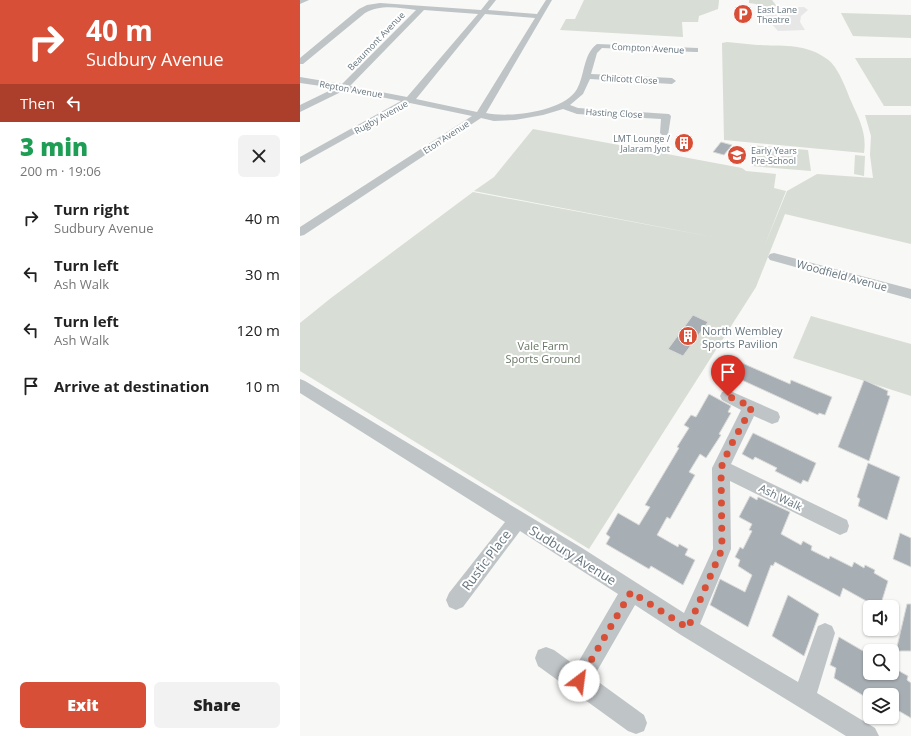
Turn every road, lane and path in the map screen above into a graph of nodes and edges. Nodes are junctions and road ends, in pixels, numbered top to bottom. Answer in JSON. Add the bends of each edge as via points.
{"nodes":[{"id":1,"x":306,"y":0,"type":"edge"},
{"id":2,"x":493,"y":0,"type":"edge"},
{"id":3,"x":549,"y":0,"type":"edge"},
{"id":4,"x":300,"y":2,"type":"edge"},
{"id":5,"x":422,"y":8,"type":"junction"},
{"id":6,"x":484,"y":11,"type":"junction"},
{"id":7,"x":539,"y":16,"type":"junction"},
{"id":8,"x":694,"y":50,"type":"dead end"},
{"id":9,"x":301,"y":60,"type":"edge"},
{"id":10,"x":587,"y":76,"type":"junction"},
{"id":11,"x":300,"y":80,"type":"edge"},
{"id":12,"x":672,"y":81,"type":"dead end"},
{"id":13,"x":344,"y":87,"type":"junction"},
{"id":14,"x":410,"y":100,"type":"junction"},
{"id":15,"x":562,"y":105,"type":"junction"},
{"id":16,"x":300,"y":109,"type":"edge"},
{"id":17,"x":480,"y":115,"type":"junction"},
{"id":18,"x":519,"y":118,"type":"joint"},
{"id":19,"x":665,"y":133,"type":"dead end"},
{"id":20,"x":300,"y":161,"type":"edge"},
{"id":21,"x":300,"y":232,"type":"edge"},
{"id":22,"x":774,"y":257,"type":"dead end"},
{"id":23,"x":911,"y":294,"type":"edge"},
{"id":24,"x":300,"y":385,"type":"edge"},
{"id":25,"x":728,"y":396,"type":"dead end"},
{"id":26,"x":752,"y":407,"type":"junction"},
{"id":27,"x":772,"y":417,"type":"dead end"},
{"id":28,"x":721,"y":468,"type":"junction"},
{"id":29,"x":517,"y":520,"type":"junction"},
{"id":30,"x":840,"y":526,"type":"dead end"},
{"id":31,"x":631,"y":592,"type":"junction"},
{"id":32,"x":456,"y":600,"type":"dead end"},
{"id":33,"x":688,"y":628,"type":"junction"},
{"id":34,"x":825,"y":633,"type":"dead end"},
{"id":35,"x":546,"y":658,"type":"dead end"},
{"id":36,"x":579,"y":681,"type":"junction"},
{"id":37,"x":804,"y":698,"type":"junction"},
{"id":38,"x":636,"y":723,"type":"dead end"},
{"id":39,"x":868,"y":736,"type":"edge"}],
"edges":[{"from":1,"to":4,"type":"street"},
{"from":2,"to":6,"type":"street","name":"Rugby Avenue"},
{"from":3,"to":7,"type":"street","name":"Eton Avenue"},
{"from":5,"to":6,"type":"street"},
{"from":5,"to":9,"type":"street","via":[[380,5],[370,7]]},
{"from":5,"to":13,"type":"street","name":"Beaumont Avenue"},
{"from":6,"to":7,"type":"street"},
{"from":6,"to":14,"type":"street","name":"Rugby Avenue"},
{"from":7,"to":17,"type":"street","name":"Eton Avenue"},
{"from":8,"to":10,"type":"street","name":"Compton Avenue","via":[[675,53],[600,46],[594,50]]},
{"from":10,"to":12,"type":"street","name":"Chilcott Close"},
{"from":10,"to":15,"type":"street","name":"Compton Avenue","via":[[580,92]]},
{"from":11,"to":13,"type":"street","name":"Repton Avenue"},
{"from":13,"to":14,"type":"street","name":"Repton Avenue"},
{"from":13,"to":16,"type":"street","name":"Beaumont Avenue"},
{"from":14,"to":17,"type":"street","name":"Repton Avenue"},
{"from":14,"to":20,"type":"street","name":"Rugby Avenue"},
{"from":15,"to":18,"type":"street","name":"Compton Avenue"},
{"from":15,"to":19,"type":"street","name":"Hasting Close","via":[[578,111],[667,112]]},
{"from":17,"to":18,"type":"street","name":"Repton Avenue"},
{"from":17,"to":21,"type":"street","name":"Eton Avenue"},
{"from":22,"to":23,"type":"street","name":"Woodfield Avenue"},
{"from":24,"to":29,"type":"street","name":"Sudbury Avenue"},
{"from":25,"to":26,"type":"street"},
{"from":26,"to":27,"type":"street"},
{"from":26,"to":28,"type":"street"},
{"from":28,"to":30,"type":"street","name":"Ash Walk"},
{"from":28,"to":33,"type":"street","via":[[722,549]]},
{"from":29,"to":31,"type":"street","name":"Sudbury Avenue"},
{"from":29,"to":32,"type":"street","name":"Rustic Place"},
{"from":31,"to":33,"type":"street","name":"Sudbury Avenue"},
{"from":31,"to":36,"type":"street"},
{"from":33,"to":37,"type":"street","name":"Sudbury Avenue"},
{"from":34,"to":37,"type":"street"},
{"from":35,"to":36,"type":"street"},
{"from":36,"to":38,"type":"street"},
{"from":37,"to":39,"type":"street","name":"Sudbury Avenue"}]}
